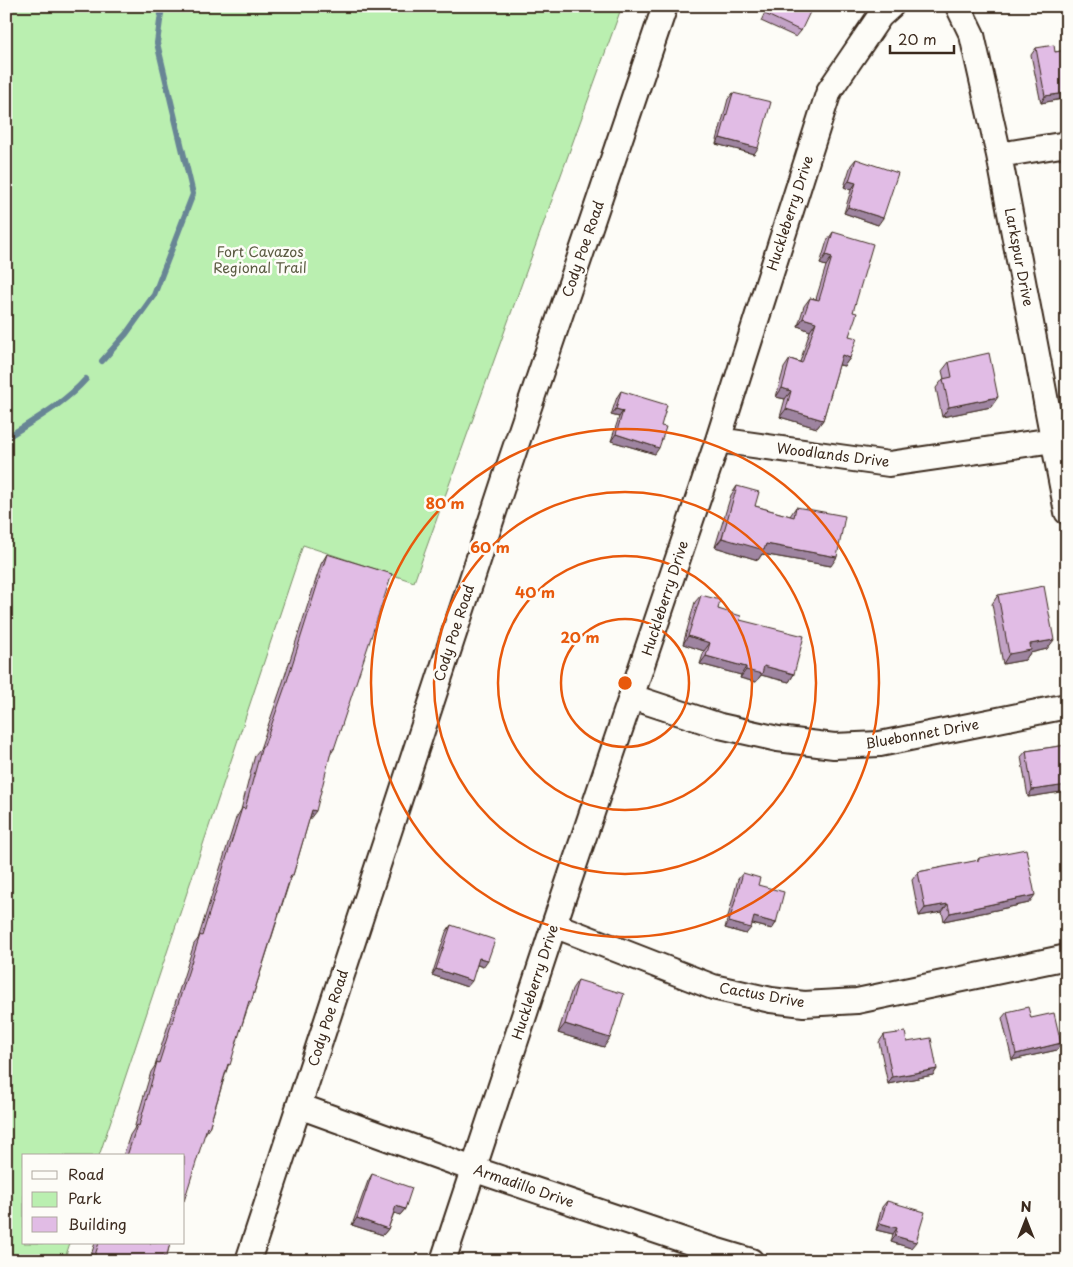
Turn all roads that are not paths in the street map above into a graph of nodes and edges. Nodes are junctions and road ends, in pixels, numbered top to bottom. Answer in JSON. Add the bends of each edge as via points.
{"nodes":[{"id":1,"x":665,"y":6,"type":"edge"},
{"id":2,"x":891,"y":6,"type":"edge"},
{"id":3,"x":958,"y":6,"type":"edge"},
{"id":4,"x":1067,"y":144,"type":"edge"},
{"id":5,"x":999,"y":155,"type":"junction"},
{"id":6,"x":1060,"y":439,"type":"edge"},
{"id":7,"x":718,"y":440,"type":"junction"},
{"id":8,"x":1067,"y":512,"type":"edge"},
{"id":9,"x":632,"y":697,"type":"junction"},
{"id":10,"x":1067,"y":706,"type":"edge"},
{"id":11,"x":554,"y":925,"type":"junction"},
{"id":12,"x":1067,"y":957,"type":"edge"},
{"id":13,"x":299,"y":1106,"type":"junction"},
{"id":14,"x":473,"y":1169,"type":"junction"},
{"id":15,"x":702,"y":1254,"type":"edge"},
{"id":16,"x":248,"y":1261,"type":"edge"},
{"id":17,"x":443,"y":1261,"type":"edge"},
{"id":18,"x":751,"y":1261,"type":"edge"}],
"edges":[{"from":1,"to":13,"type":"street","name":"Cody Poe Road","via":[[507,472]]},
{"from":2,"to":7,"type":"street","name":"Huckleberry Drive","via":[[880,16],[829,91]]},
{"from":3,"to":5,"type":"street","name":"Larkspur Drive","via":[[972,36]]},
{"from":4,"to":5,"type":"street"},
{"from":5,"to":6,"type":"street","name":"Larkspur Drive"},
{"from":6,"to":7,"type":"street","name":"Woodlands Drive","via":[[889,464]]},
{"from":6,"to":8,"type":"street","name":"Larkspur Drive"},
{"from":7,"to":9,"type":"street","name":"Huckleberry Drive"},
{"from":9,"to":10,"type":"street","name":"Bluebonnet Drive","via":[[720,726],[778,739],[834,746],[880,744]]},
{"from":9,"to":11,"type":"street","name":"Huckleberry Drive"},
{"from":11,"to":12,"type":"street","name":"Cactus Drive","via":[[713,987],[804,1004],[857,1000]]},
{"from":11,"to":14,"type":"street","name":"Huckleberry Drive"},
{"from":13,"to":14,"type":"street","name":"Armadillo Drive"},
{"from":13,"to":16,"type":"street","name":"Cody Poe Road"},
{"from":14,"to":15,"type":"street","name":"Armadillo Drive"},
{"from":14,"to":17,"type":"street","name":"Huckleberry Drive"},
{"from":15,"to":18,"type":"street","name":"Armadillo Drive"}]}
